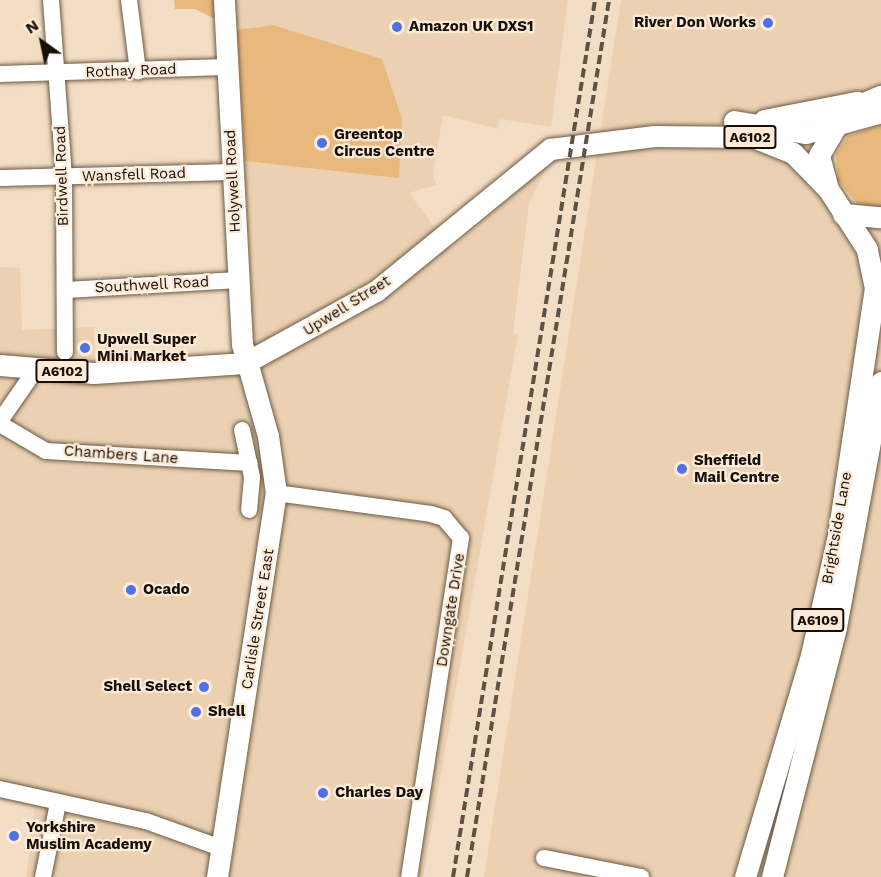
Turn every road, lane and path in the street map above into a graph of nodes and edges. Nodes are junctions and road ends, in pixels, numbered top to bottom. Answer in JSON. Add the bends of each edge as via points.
{"nodes":[{"id":1,"x":51,"y":0,"type":"edge"},
{"id":2,"x":129,"y":0,"type":"edge"},
{"id":3,"x":224,"y":0,"type":"edge"},
{"id":4,"x":226,"y":67,"type":"junction"},
{"id":5,"x":138,"y":71,"type":"junction"},
{"id":6,"x":0,"y":74,"type":"edge"},
{"id":7,"x":57,"y":74,"type":"junction"},
{"id":8,"x":876,"y":108,"type":"edge"},
{"id":9,"x":743,"y":121,"type":"junction"},
{"id":10,"x":830,"y":129,"type":"junction"},
{"id":11,"x":654,"y":136,"type":"junction"},
{"id":12,"x":233,"y":172,"type":"junction"},
{"id":13,"x":64,"y":177,"type":"junction"},
{"id":14,"x":0,"y":178,"type":"edge"},
{"id":15,"x":828,"y":189,"type":"junction"},
{"id":16,"x":843,"y":214,"type":"junction"},
{"id":17,"x":881,"y":217,"type":"edge"},
{"id":18,"x":239,"y":280,"type":"junction"},
{"id":19,"x":66,"y":290,"type":"junction"},
{"id":20,"x":65,"y":352,"type":"dead end"},
{"id":21,"x":244,"y":363,"type":"junction"},
{"id":22,"x":0,"y":365,"type":"edge"},
{"id":23,"x":36,"y":369,"type":"junction"},
{"id":24,"x":881,"y":382,"type":"edge"},
{"id":25,"x":0,"y":422,"type":"edge"},
{"id":26,"x":242,"y":430,"type":"dead end"},
{"id":27,"x":250,"y":463,"type":"junction"},
{"id":28,"x":276,"y":493,"type":"junction"},
{"id":29,"x":249,"y":510,"type":"dead end"},
{"id":30,"x":0,"y":789,"type":"edge"},
{"id":31,"x":58,"y":803,"type":"junction"},
{"id":32,"x":220,"y":848,"type":"junction"},
{"id":33,"x":544,"y":858,"type":"dead end"},
{"id":34,"x":43,"y":877,"type":"edge"},
{"id":35,"x":217,"y":877,"type":"edge"},
{"id":36,"x":409,"y":877,"type":"edge"},
{"id":37,"x":641,"y":877,"type":"edge"},
{"id":38,"x":745,"y":877,"type":"edge"},
{"id":39,"x":772,"y":877,"type":"edge"}],
"edges":[{"from":1,"to":7,"type":"street","name":"Birdwell Road"},
{"from":2,"to":5,"type":"street"},
{"from":3,"to":4,"type":"main road","name":"Holywell Road"},
{"from":4,"to":5,"type":"street","name":"Rothay Road"},
{"from":4,"to":12,"type":"main road","name":"Holywell Road"},
{"from":5,"to":7,"type":"street","name":"Rothay Road"},
{"from":6,"to":7,"type":"street","name":"Rothay Road"},
{"from":7,"to":13,"type":"street","name":"Birdwell Road"},
{"from":8,"to":9,"type":"main road"},
{"from":8,"to":10,"type":"main road"},
{"from":9,"to":10,"type":"main road","name":"Upwell Street","number":"A6102","via":[[806,133]]},
{"from":9,"to":11,"type":"main road","name":"Upwell Street","number":"A6102"},
{"from":10,"to":15,"type":"main road","via":[[819,155]]},
{"from":11,"to":15,"type":"main road","name":"Upwell Street","number":"A6102","via":[[753,137],[793,153]]},
{"from":11,"to":21,"type":"main road","name":"Upwell Street","number":"A6102","via":[[540,153],[376,291]]},
{"from":12,"to":13,"type":"street","name":"Wansfell Road"},
{"from":12,"to":18,"type":"main road","name":"Holywell Road"},
{"from":13,"to":14,"type":"street","name":"Wansfell Road"},
{"from":13,"to":19,"type":"street","name":"Birdwell Road"},
{"from":15,"to":16,"type":"main road","name":"Brightside Lane"},
{"from":16,"to":17,"type":"main road"},
{"from":16,"to":38,"type":"main road","name":"Brightside Lane","number":"A6109","via":[[872,261],[874,293],[838,535],[811,655]]},
{"from":18,"to":19,"type":"street","name":"Southwell Road"},
{"from":18,"to":21,"type":"main road","name":"Holywell Road"},
{"from":19,"to":20,"type":"street","name":"Birdwell Road"},
{"from":21,"to":23,"type":"main road","name":"Upwell Street","number":"A6102","via":[[94,373]]},
{"from":21,"to":28,"type":"main road","name":"Carlisle Street East","via":[[268,436]]},
{"from":22,"to":23,"type":"main road","name":"Upwell Street","number":"A6102"},
{"from":23,"to":25,"type":"street","name":"Chambers Lane"},
{"from":24,"to":39,"type":"main road","name":"Brightside Lane","number":"A6109","via":[[836,627]]},
{"from":25,"to":27,"type":"street","name":"Chambers Lane","via":[[46,451]]},
{"from":26,"to":27,"type":"street"},
{"from":27,"to":29,"type":"street"},
{"from":28,"to":32,"type":"main road","name":"Carlisle Street East"},
{"from":28,"to":36,"type":"street","name":"Downgate Drive","via":[[431,514],[452,524],[461,538]]},
{"from":30,"to":31,"type":"street"},
{"from":31,"to":32,"type":"street","via":[[146,821]]},
{"from":31,"to":34,"type":"street"},
{"from":32,"to":35,"type":"main road","name":"Carlisle Street East"},
{"from":33,"to":37,"type":"street"}]}
